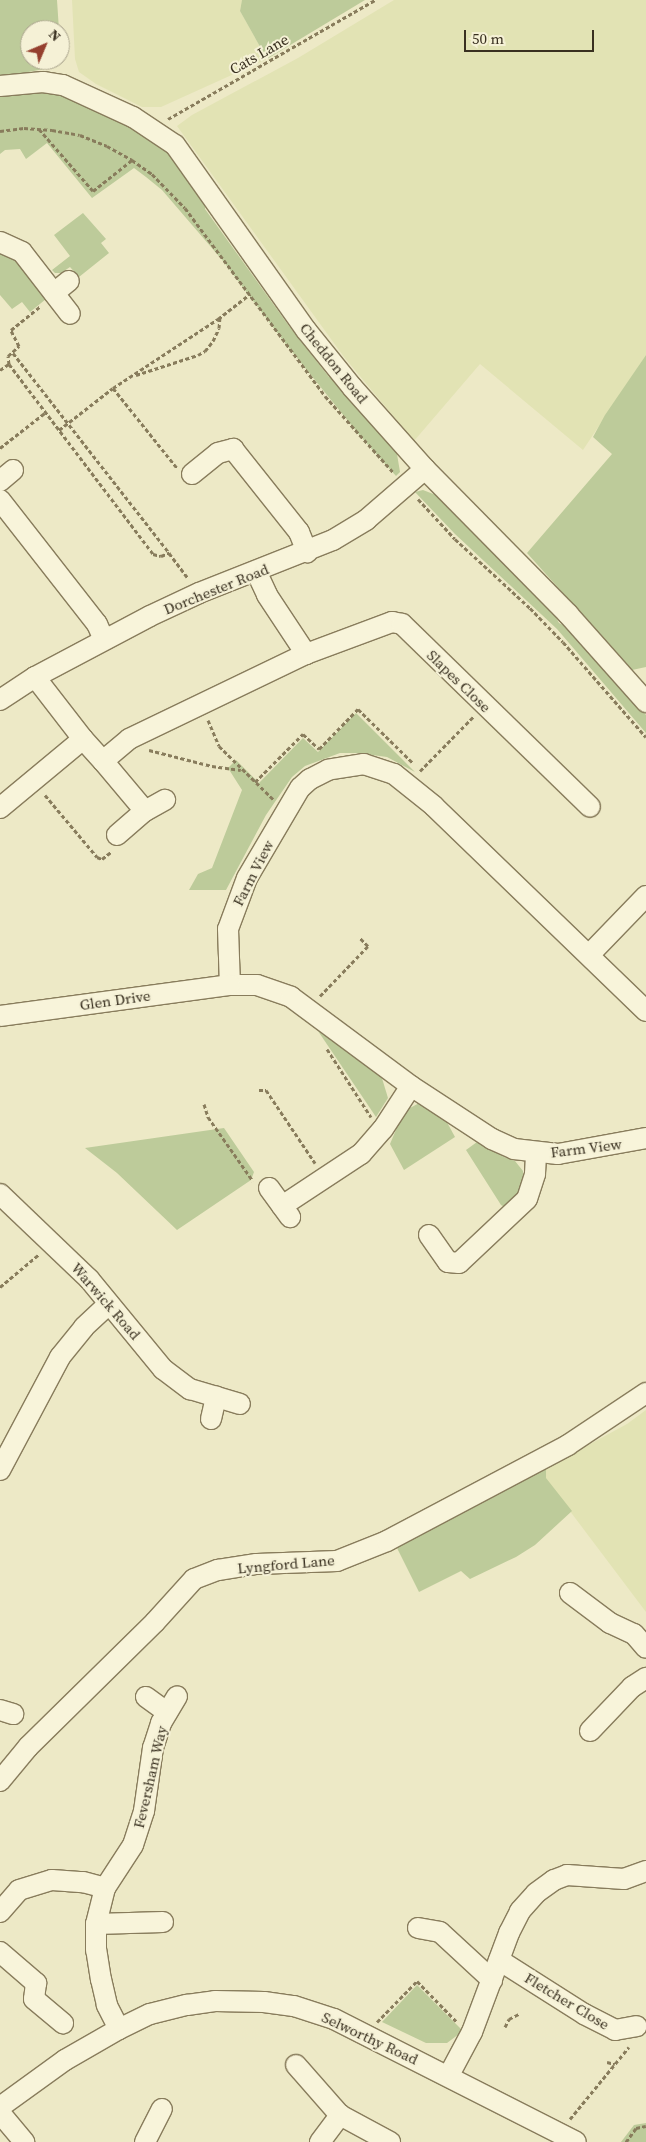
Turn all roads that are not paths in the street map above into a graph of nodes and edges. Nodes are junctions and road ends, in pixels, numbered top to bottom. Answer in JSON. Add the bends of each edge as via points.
{"nodes":[{"id":1,"x":0,"y":86,"type":"edge"},
{"id":2,"x":0,"y":242,"type":"edge"},
{"id":3,"x":70,"y":314,"type":"dead end"},
{"id":4,"x":425,"y":469,"type":"junction"},
{"id":5,"x":192,"y":474,"type":"road end"},
{"id":6,"x":0,"y":500,"type":"edge"},
{"id":7,"x":307,"y":552,"type":"junction"},
{"id":8,"x":256,"y":571,"type":"junction"},
{"id":9,"x":104,"y":640,"type":"junction"},
{"id":10,"x":306,"y":654,"type":"junction"},
{"id":11,"x":35,"y":677,"type":"junction"},
{"id":12,"x":640,"y":681,"type":"edge"},
{"id":13,"x":0,"y":700,"type":"edge"},
{"id":14,"x":646,"y":702,"type":"edge"},
{"id":15,"x":83,"y":739,"type":"junction"},
{"id":16,"x":103,"y":761,"type":"junction"},
{"id":17,"x":165,"y":800,"type":"dead end"},
{"id":18,"x":590,"y":807,"type":"dead end"},
{"id":19,"x":0,"y":808,"type":"edge"},
{"id":20,"x":145,"y":811,"type":"junction"},
{"id":21,"x":117,"y":835,"type":"road end"},
{"id":22,"x":646,"y":896,"type":"edge"},
{"id":23,"x":589,"y":955,"type":"junction"},
{"id":24,"x":230,"y":985,"type":"junction"},
{"id":25,"x":646,"y":1011,"type":"edge"},
{"id":26,"x":0,"y":1016,"type":"edge"},
{"id":27,"x":411,"y":1086,"type":"junction"},
{"id":28,"x":646,"y":1138,"type":"edge"},
{"id":29,"x":536,"y":1153,"type":"junction"},
{"id":30,"x":269,"y":1188,"type":"road end"},
{"id":31,"x":0,"y":1194,"type":"edge"},
{"id":32,"x":429,"y":1235,"type":"dead end"},
{"id":33,"x":109,"y":1304,"type":"junction"},
{"id":34,"x":646,"y":1392,"type":"edge"},
{"id":35,"x":216,"y":1397,"type":"junction"},
{"id":36,"x":240,"y":1404,"type":"dead end"},
{"id":37,"x":211,"y":1419,"type":"dead end"},
{"id":38,"x":2,"y":1463,"type":"edge"},
{"id":39,"x":570,"y":1593,"type":"dead end"},
{"id":40,"x":646,"y":1648,"type":"edge"},
{"id":41,"x":646,"y":1678,"type":"edge"},
{"id":42,"x":146,"y":1697,"type":"dead end"},
{"id":43,"x":590,"y":1731,"type":"dead end"},
{"id":44,"x":0,"y":1781,"type":"edge"},
{"id":45,"x":646,"y":1871,"type":"edge"},
{"id":46,"x":105,"y":1888,"type":"junction"},
{"id":47,"x":0,"y":1912,"type":"edge"},
{"id":48,"x":165,"y":1922,"type":"dead end"},
{"id":49,"x":96,"y":1924,"type":"junction"},
{"id":50,"x":418,"y":1928,"type":"dead end"},
{"id":51,"x":0,"y":1952,"type":"edge"},
{"id":52,"x":499,"y":1960,"type":"junction"},
{"id":53,"x":492,"y":1980,"type":"junction"},
{"id":54,"x":63,"y":2024,"type":"dead end"},
{"id":55,"x":119,"y":2029,"type":"junction"},
{"id":56,"x":635,"y":2035,"type":"road end"},
{"id":57,"x":296,"y":2064,"type":"dead end"},
{"id":58,"x":449,"y":2075,"type":"junction"},
{"id":59,"x":0,"y":2107,"type":"edge"},
{"id":60,"x":162,"y":2108,"type":"dead end"},
{"id":61,"x":0,"y":2113,"type":"edge"},
{"id":62,"x":340,"y":2115,"type":"junction"},
{"id":63,"x":569,"y":2139,"type":"edge"},
{"id":64,"x":151,"y":2140,"type":"edge"},
{"id":65,"x":24,"y":2142,"type":"edge"},
{"id":66,"x":320,"y":2142,"type":"edge"},
{"id":67,"x":390,"y":2142,"type":"edge"}],
"edges":[{"from":1,"to":4,"type":"street","name":"Cheddon Road","via":[[44,82],[63,86],[133,117],[175,145],[306,330]]},
{"from":2,"to":3,"type":"street","via":[[22,252],[59,290]]},
{"from":4,"to":7,"type":"street","name":"Dorchester Road","via":[[366,520]]},
{"from":4,"to":12,"type":"street","name":"Cheddon Road","via":[[568,614]]},
{"from":5,"to":7,"type":"street","via":[[218,453],[233,448],[299,532]]},
{"from":6,"to":9,"type":"street","via":[[97,624]]},
{"from":7,"to":8,"type":"street","name":"Dorchester Road"},
{"from":8,"to":9,"type":"street","name":"Dorchester Road","via":[[199,593]]},
{"from":8,"to":10,"type":"street","via":[[267,595]]},
{"from":9,"to":11,"type":"street","name":"Dorchester Road"},
{"from":10,"to":16,"type":"street","name":"Slapes Close","via":[[129,739]]},
{"from":10,"to":18,"type":"street","name":"Slapes Close","via":[[392,622],[402,624]]},
{"from":11,"to":13,"type":"street","name":"Dorchester Road"},
{"from":11,"to":15,"type":"street"},
{"from":12,"to":14,"type":"street","name":"Cheddon Road"},
{"from":15,"to":16,"type":"street"},
{"from":15,"to":19,"type":"street"},
{"from":16,"to":20,"type":"street"},
{"from":17,"to":20,"type":"street"},
{"from":20,"to":21,"type":"street"},
{"from":22,"to":23,"type":"street"},
{"from":23,"to":24,"type":"street","name":"Farm View","via":[[414,777],[364,764],[337,768],[310,779],[300,788],[247,878],[234,908],[228,929]]},
{"from":23,"to":25,"type":"street","name":"Farm View"},
{"from":24,"to":26,"type":"street","name":"Glen Drive"},
{"from":24,"to":27,"type":"street","name":"Farm View","via":[[256,985],[291,997]]},
{"from":27,"to":29,"type":"street","name":"Farm View","via":[[492,1139],[514,1149]]},
{"from":27,"to":30,"type":"street","via":[[383,1129],[361,1154],[325,1178],[286,1212]]},
{"from":28,"to":29,"type":"street","name":"Farm View","via":[[558,1154]]},
{"from":29,"to":32,"type":"street","via":[[536,1174],[527,1199],[460,1270],[448,1262]]},
{"from":31,"to":33,"type":"street","name":"Warwick Road","via":[[89,1278]]},
{"from":33,"to":35,"type":"street","name":"Warwick Road","via":[[163,1369],[190,1389]]},
{"from":33,"to":38,"type":"street","via":[[84,1327],[60,1357]]},
{"from":34,"to":44,"type":"street","name":"Lyngford Lane","via":[[568,1445],[402,1534],[337,1561],[257,1564],[218,1570],[194,1579],[28,1747]]},
{"from":35,"to":36,"type":"street","name":"Warwick Road"},
{"from":35,"to":37,"type":"street"},
{"from":39,"to":40,"type":"street","via":[[610,1623],[634,1634]]},
{"from":41,"to":43,"type":"street","via":[[632,1687]]},
{"from":42,"to":46,"type":"street","name":"Feversham Way","via":[[172,1704],[153,1748],[144,1811],[133,1846]]},
{"from":45,"to":52,"type":"street","via":[[624,1879],[567,1875],[554,1880],[536,1893],[520,1911]]},
{"from":46,"to":47,"type":"street","via":[[83,1882],[52,1880],[19,1890]]},
{"from":46,"to":49,"type":"street","name":"Feversham Way"},
{"from":48,"to":49,"type":"street"},
{"from":49,"to":55,"type":"street","name":"Feversham Way","via":[[101,1980],[107,2005]]},
{"from":50,"to":53,"type":"street","via":[[440,1932]]},
{"from":51,"to":54,"type":"street","via":[[36,1983],[34,1999]]},
{"from":52,"to":53,"type":"street"},
{"from":52,"to":56,"type":"street","name":"Fletcher Close","via":[[584,2014],[615,2030]]},
{"from":53,"to":58,"type":"street","via":[[472,2032]]},
{"from":55,"to":58,"type":"street","name":"Selworthy Road","via":[[150,2014],[187,2005],[238,2001],[294,2006],[334,2018]]},
{"from":55,"to":59,"type":"street","name":"Selworthy Road","via":[[65,2060]]},
{"from":57,"to":62,"type":"street","via":[[304,2085]]},
{"from":58,"to":63,"type":"street","name":"Selworthy Road"},
{"from":60,"to":64,"type":"street"},
{"from":61,"to":65,"type":"street"},
{"from":62,"to":66,"type":"street"},
{"from":62,"to":67,"type":"street"}]}
